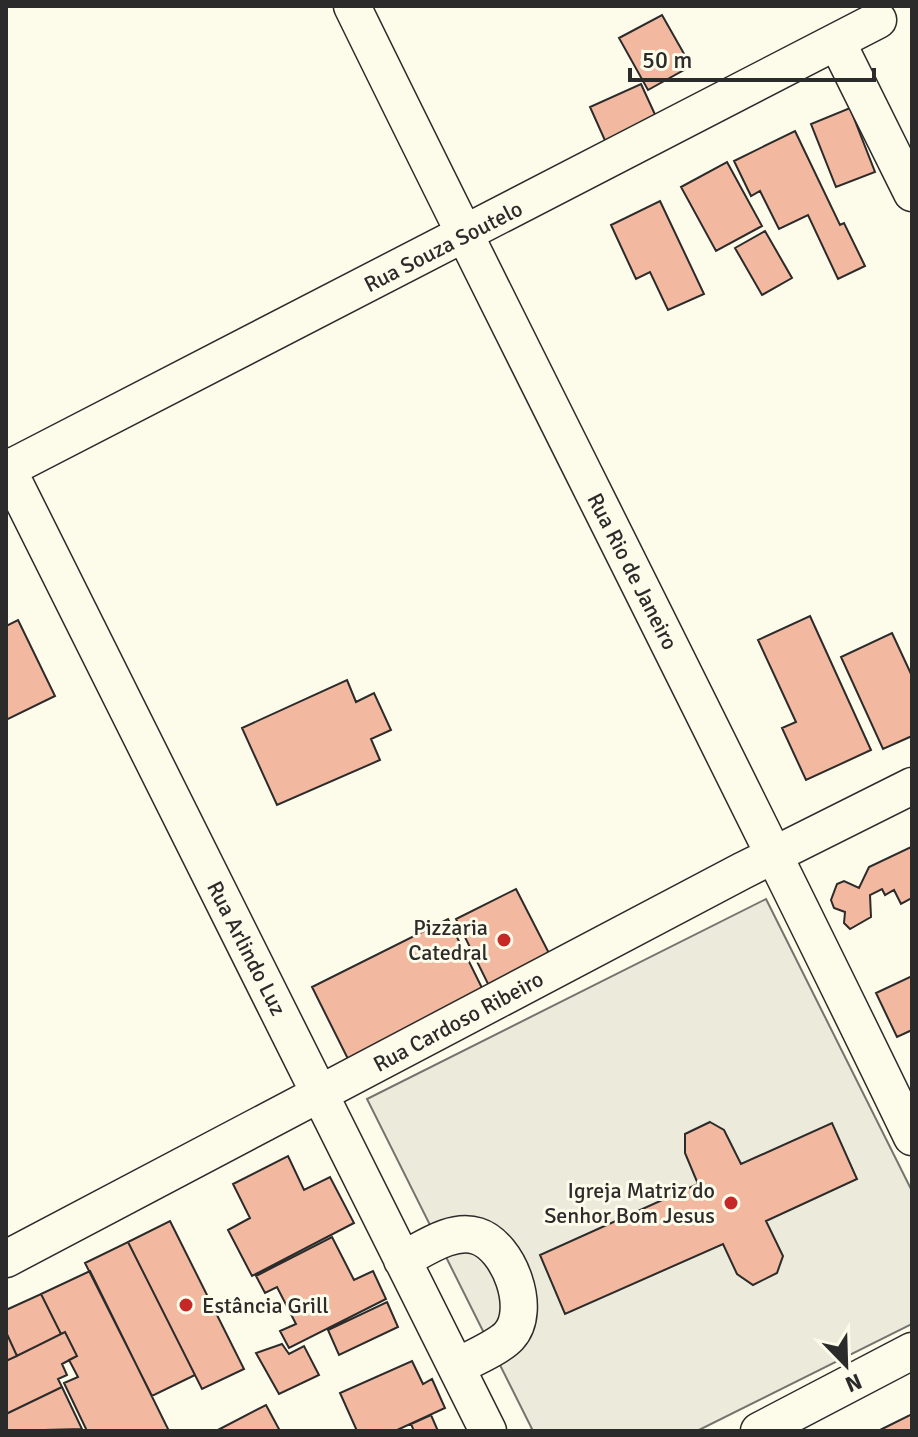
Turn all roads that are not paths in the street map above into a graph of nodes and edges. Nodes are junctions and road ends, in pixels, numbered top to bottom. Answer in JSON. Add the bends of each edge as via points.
{"nodes":[{"id":1,"x":352,"y":6,"type":"edge"},
{"id":2,"x":878,"y":20,"type":"dead end"},
{"id":3,"x":837,"y":42,"type":"junction"},
{"id":4,"x":912,"y":193,"type":"edge"},
{"id":5,"x":464,"y":236,"type":"junction"},
{"id":6,"x":7,"y":468,"type":"edge"},
{"id":7,"x":912,"y":786,"type":"edge"},
{"id":8,"x":775,"y":854,"type":"junction"},
{"id":9,"x":320,"y":1094,"type":"junction"},
{"id":10,"x":912,"y":1137,"type":"edge"},
{"id":11,"x":6,"y":1259,"type":"edge"},
{"id":12,"x":402,"y":1260,"type":"junction"},
{"id":13,"x":912,"y":1351,"type":"edge"},
{"id":14,"x":456,"y":1367,"type":"junction"},
{"id":15,"x":488,"y":1431,"type":"edge"},
{"id":16,"x":759,"y":1431,"type":"edge"}],
"edges":[{"from":1,"to":5,"type":"street","name":"Rua Rio de Janeiro"},
{"from":2,"to":3,"type":"street","name":"Rua Souza Soutelo"},
{"from":3,"to":4,"type":"street"},
{"from":3,"to":5,"type":"street","name":"Rua Souza Soutelo"},
{"from":5,"to":6,"type":"street","name":"Rua Souza Soutelo"},
{"from":5,"to":8,"type":"street","name":"Rua Rio de Janeiro"},
{"from":6,"to":9,"type":"street","name":"Rua Arlindo Luz"},
{"from":7,"to":8,"type":"street","name":"Rua Cardoso Ribeiro"},
{"from":8,"to":9,"type":"street","name":"Rua Cardoso Ribeiro"},
{"from":8,"to":10,"type":"street","name":"Rua Rio de Janeiro"},
{"from":9,"to":11,"type":"street","name":"Rua Cardoso Ribeiro"},
{"from":9,"to":12,"type":"street","name":"Rua Arlindo Luz"},
{"from":12,"to":14,"type":"street","name":"Rua Arlindo Luz"},
{"from":12,"to":14,"type":"street","via":[[453,1235],[477,1236],[497,1249],[511,1271],[519,1320],[509,1336]]},
{"from":13,"to":16,"type":"street"},
{"from":14,"to":15,"type":"street","name":"Rua Arlindo Luz"}]}
